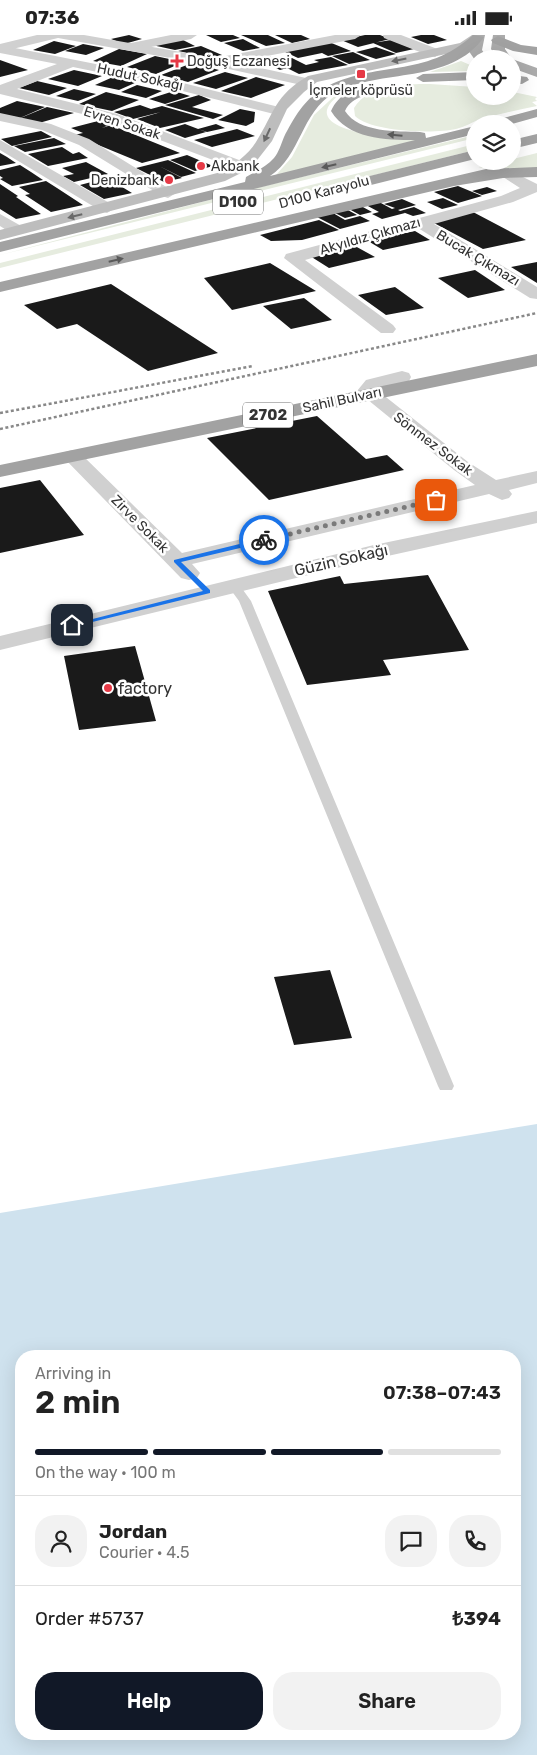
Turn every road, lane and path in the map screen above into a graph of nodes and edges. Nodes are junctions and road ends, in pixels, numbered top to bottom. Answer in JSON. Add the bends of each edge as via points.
{"nodes":[{"id":1,"x":53,"y":35,"type":"edge"},
{"id":2,"x":62,"y":35,"type":"edge"},
{"id":3,"x":191,"y":35,"type":"edge"},
{"id":4,"x":355,"y":35,"type":"edge"},
{"id":5,"x":389,"y":35,"type":"edge"},
{"id":6,"x":479,"y":36,"type":"edge"},
{"id":7,"x":499,"y":37,"type":"edge"},
{"id":8,"x":131,"y":47,"type":"junction"},
{"id":9,"x":0,"y":49,"type":"edge"},
{"id":10,"x":476,"y":50,"type":"edge"},
{"id":11,"x":499,"y":50,"type":"edge"},
{"id":12,"x":537,"y":51,"type":"edge"},
{"id":13,"x":435,"y":53,"type":"junction"},
{"id":14,"x":215,"y":62,"type":"junction"},
{"id":15,"x":72,"y":63,"type":"junction"},
{"id":16,"x":521,"y":67,"type":"edge"},
{"id":17,"x":537,"y":73,"type":"edge"},
{"id":18,"x":466,"y":76,"type":"edge"},
{"id":19,"x":521,"y":80,"type":"edge"},
{"id":20,"x":306,"y":82,"type":"junction"},
{"id":21,"x":537,"y":85,"type":"edge"},
{"id":22,"x":1,"y":90,"type":"edge"},
{"id":23,"x":278,"y":111,"type":"junction"},
{"id":24,"x":97,"y":113,"type":"junction"},
{"id":25,"x":537,"y":113,"type":"edge"},
{"id":26,"x":0,"y":117,"type":"edge"},
{"id":27,"x":521,"y":117,"type":"edge"},
{"id":28,"x":46,"y":127,"type":"junction"},
{"id":29,"x":537,"y":128,"type":"edge"},
{"id":30,"x":466,"y":132,"type":"edge"},
{"id":31,"x":466,"y":132,"type":"edge"},
{"id":32,"x":521,"y":132,"type":"edge"},
{"id":33,"x":0,"y":136,"type":"edge"},
{"id":34,"x":537,"y":139,"type":"edge"},
{"id":35,"x":521,"y":143,"type":"edge"},
{"id":36,"x":0,"y":144,"type":"edge"},
{"id":37,"x":466,"y":145,"type":"edge"},
{"id":38,"x":537,"y":149,"type":"edge"},
{"id":39,"x":521,"y":153,"type":"edge"},
{"id":40,"x":466,"y":156,"type":"edge"},
{"id":41,"x":242,"y":166,"type":"junction"},
{"id":42,"x":466,"y":166,"type":"edge"},
{"id":43,"x":505,"y":173,"type":"junction"},
{"id":44,"x":398,"y":183,"type":"junction"},
{"id":45,"x":535,"y":184,"type":"edge"},
{"id":46,"x":229,"y":189,"type":"junction"},
{"id":47,"x":168,"y":193,"type":"junction"},
{"id":48,"x":311,"y":195,"type":"dead end"},
{"id":49,"x":107,"y":208,"type":"junction"},
{"id":50,"x":0,"y":219,"type":"edge"},
{"id":51,"x":215,"y":221,"type":"dead end"},
{"id":52,"x":419,"y":222,"type":"junction"},
{"id":53,"x":17,"y":230,"type":"junction"},
{"id":54,"x":0,"y":235,"type":"edge"},
{"id":55,"x":129,"y":243,"type":"junction"},
{"id":56,"x":0,"y":246,"type":"edge"},
{"id":57,"x":0,"y":260,"type":"edge"},
{"id":58,"x":0,"y":277,"type":"edge"},
{"id":59,"x":0,"y":287,"type":"edge"},
{"id":60,"x":536,"y":294,"type":"edge"},
{"id":61,"x":387,"y":329,"type":"dead end"},
{"id":62,"x":537,"y":350,"type":"edge"},
{"id":63,"x":537,"y":360,"type":"edge"},
{"id":64,"x":402,"y":377,"type":"junction"},
{"id":65,"x":368,"y":395,"type":"junction"},
{"id":66,"x":72,"y":456,"type":"junction"},
{"id":67,"x":0,"y":459,"type":"edge"},
{"id":68,"x":0,"y":471,"type":"edge"},
{"id":69,"x":537,"y":477,"type":"edge"},
{"id":70,"x":492,"y":487,"type":"junction"},
{"id":71,"x":536,"y":517,"type":"edge"},
{"id":72,"x":177,"y":561,"type":"junction"},
{"id":73,"x":234,"y":586,"type":"junction"},
{"id":74,"x":208,"y":592,"type":"junction"},
{"id":75,"x":0,"y":643,"type":"edge"},
{"id":76,"x":446,"y":1086,"type":"dead end"}],
"edges":[{"from":1,"to":9,"type":"street"},
{"from":2,"to":8,"type":"street"},
{"from":3,"to":8,"type":"street"},
{"from":4,"to":14,"type":"street"},
{"from":5,"to":13,"type":"street"},
{"from":6,"to":10,"type":"main road"},
{"from":6,"to":13,"type":"main road","via":[[464,46]]},
{"from":6,"to":46,"type":"highway","via":[[463,52],[443,62],[358,80],[330,90],[306,113],[280,160],[261,175]]},
{"from":7,"to":11,"type":"main road"},
{"from":7,"to":12,"type":"highway","via":[[518,49]]},
{"from":8,"to":14,"type":"street"},
{"from":9,"to":15,"type":"street","name":"Hudut Sokağı"},
{"from":13,"to":20,"type":"main road","one_way":true,"via":[[321,76]]},
{"from":14,"to":20,"type":"street"},
{"from":15,"to":22,"type":"street"},
{"from":15,"to":23,"type":"street","name":"Hudut Sokağı"},
{"from":16,"to":17,"type":"main road"},
{"from":31,"to":18,"type":"highway","one_way":true,"via":[[416,136],[378,133],[350,124],[338,111],[347,98],[374,87],[409,79]]},
{"from":19,"to":21,"type":"main road"},
{"from":20,"to":23,"type":"main road"},
{"from":22,"to":24,"type":"street","name":"Evren Sokak"},
{"from":23,"to":41,"type":"main road","one_way":true,"via":[[263,143]]},
{"from":24,"to":28,"type":"street"},
{"from":24,"to":41,"type":"street","name":"Evren Sokak"},
{"from":25,"to":27,"type":"highway"},
{"from":26,"to":28,"type":"street"},
{"from":28,"to":33,"type":"street"},
{"from":28,"to":47,"type":"street","via":[[84,142]]},
{"from":29,"to":32,"type":"highway"},
{"from":30,"to":46,"type":"highway","one_way":true},
{"from":34,"to":35,"type":"highway"},
{"from":36,"to":49,"type":"street"},
{"from":37,"to":57,"type":"highway","name":"D100 Karayolu","number":"D100"},
{"from":38,"to":39,"type":"highway"},
{"from":40,"to":48,"type":"highway","name":"D100 Karayolu"},
{"from":41,"to":47,"type":"main road","via":[[220,178]]},
{"from":42,"to":44,"type":"highway"},
{"from":43,"to":44,"type":"highway"},
{"from":43,"to":45,"type":"street","name":"Akyıldız Çıkmazı"},
{"from":59,"to":43,"type":"highway","one_way":true,"via":[[380,197]]},
{"from":44,"to":55,"type":"highway"},
{"from":45,"to":52,"type":"street","name":"Akyıldız Çıkmazı","via":[[507,199]]},
{"from":46,"to":56,"type":"highway"},
{"from":47,"to":49,"type":"main road"},
{"from":49,"to":53,"type":"main road","one_way":true},
{"from":50,"to":53,"type":"street"},
{"from":51,"to":55,"type":"highway","number":"D100"},
{"from":52,"to":60,"type":"street","name":"Bucak Çıkmazı"},
{"from":52,"to":61,"type":"street","name":"Akyıldız Çıkmazı","via":[[292,258]]},
{"from":53,"to":54,"type":"main road"},
{"from":55,"to":58,"type":"highway","number":"D100"},
{"from":62,"to":64,"type":"highway","name":"Sahil Bulvarı","number":"2702"},
{"from":63,"to":65,"type":"highway","name":"Sahil Bulvarı","number":"2702"},
{"from":64,"to":65,"type":"street","via":[[368,387]]},
{"from":64,"to":67,"type":"highway","name":"Sahil Bulvarı","number":"2702"},
{"from":65,"to":66,"type":"highway","name":"Sahil Bulvarı","number":"2702"},
{"from":65,"to":70,"type":"street","name":"Sönmez Sokak"},
{"from":66,"to":68,"type":"highway","name":"Sahil Bulvarı","number":"2702"},
{"from":66,"to":72,"type":"street","name":"Zirve Sokak"},
{"from":69,"to":70,"type":"street"},
{"from":70,"to":71,"type":"street","name":"Sönmez Sokak"},
{"from":70,"to":72,"type":"street"},
{"from":71,"to":73,"type":"street","name":"Güzin Sokağı"},
{"from":72,"to":74,"type":"street","name":"Zirve Sokak"},
{"from":73,"to":74,"type":"street","name":"Güzin Sokağı"},
{"from":73,"to":76,"type":"lane","via":[[249,610]]},
{"from":74,"to":75,"type":"street","name":"Güzin Sokağı"}]}
